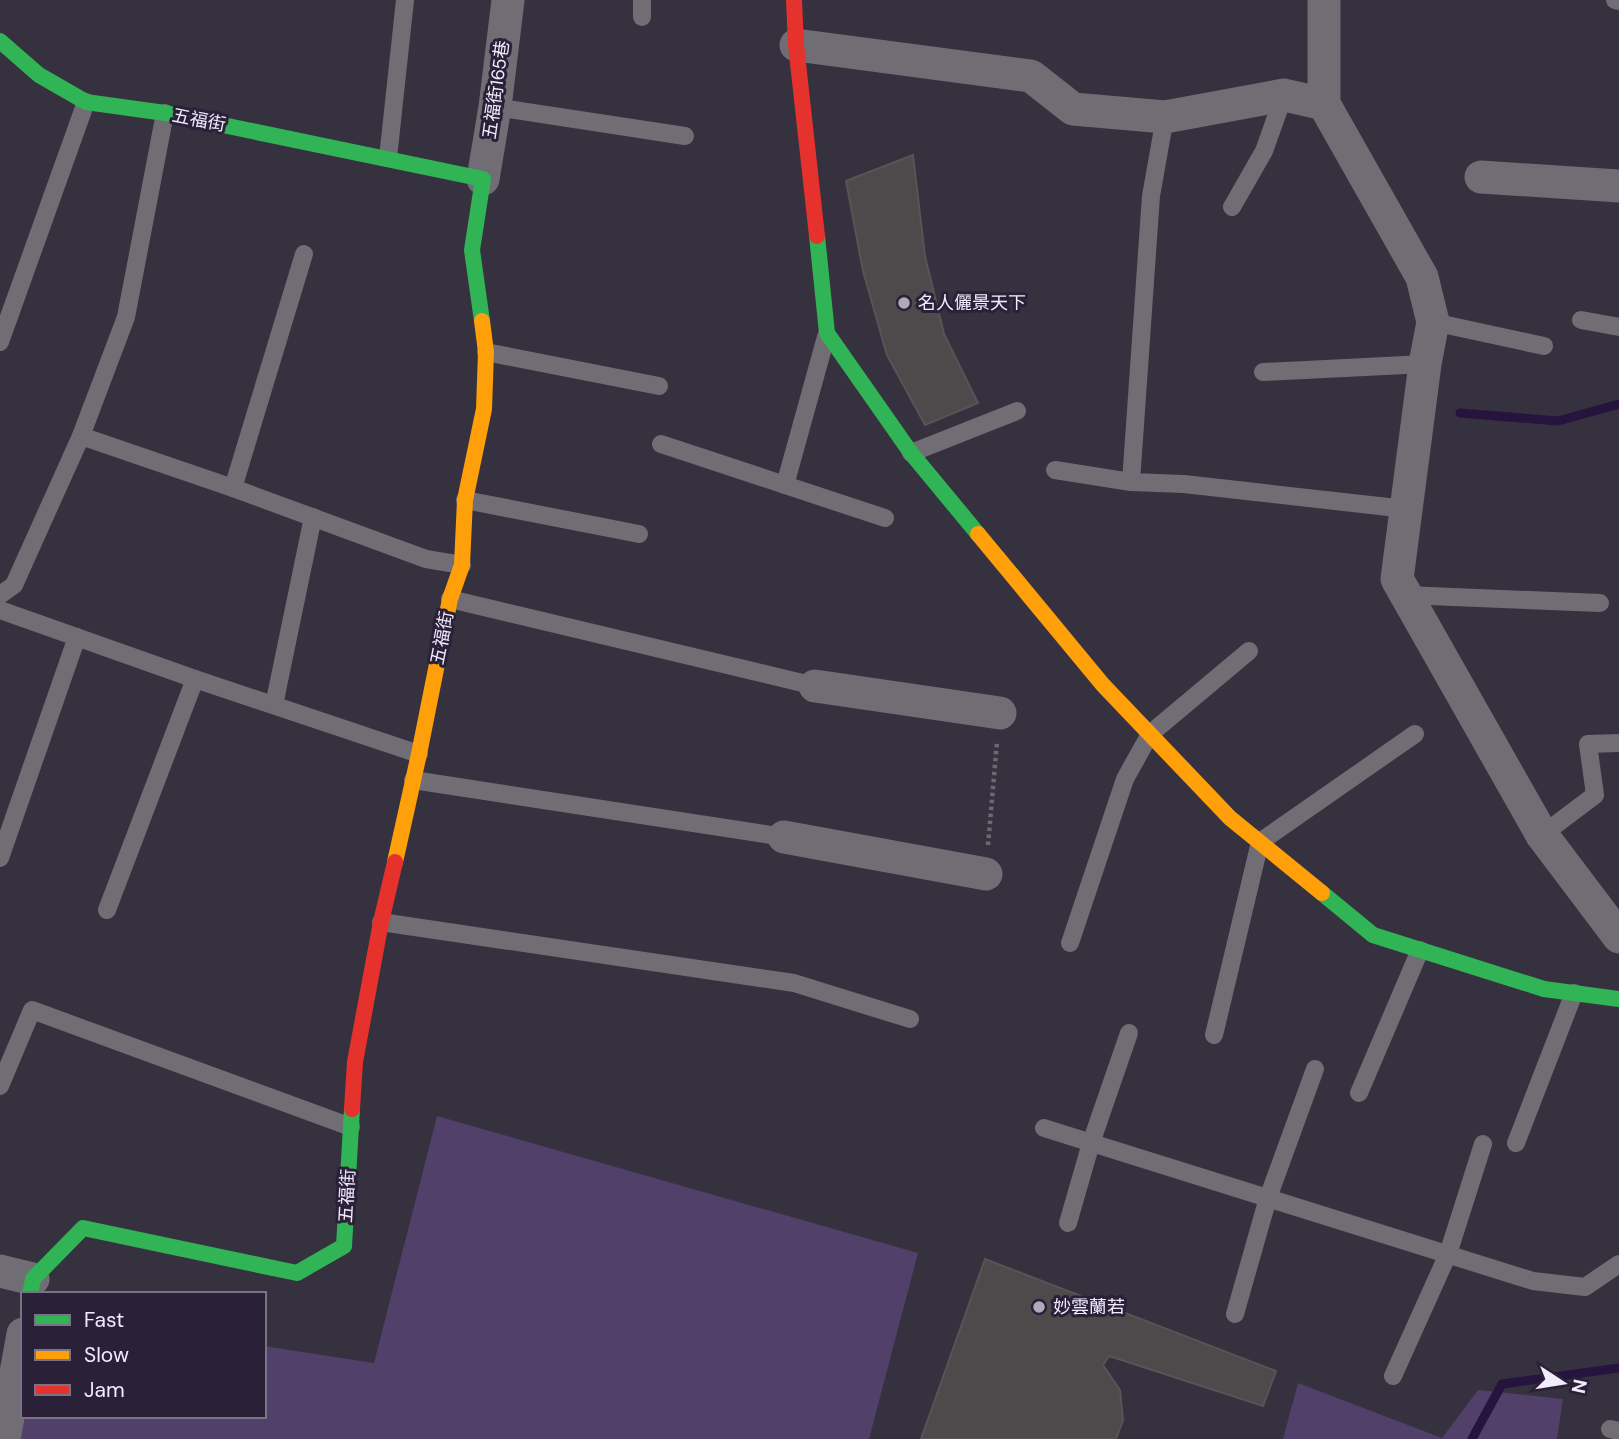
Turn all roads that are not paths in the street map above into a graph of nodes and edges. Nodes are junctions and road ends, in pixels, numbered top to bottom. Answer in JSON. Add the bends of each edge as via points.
{"nodes":[{"id":1,"x":405,"y":0,"type":"edge"},
{"id":2,"x":508,"y":0,"type":"edge"},
{"id":3,"x":794,"y":0,"type":"edge"},
{"id":4,"x":1324,"y":0,"type":"edge"},
{"id":5,"x":0,"y":41,"type":"edge"},
{"id":6,"x":796,"y":45,"type":"junction"},
{"id":7,"x":1284,"y":95,"type":"junction"},
{"id":8,"x":86,"y":102,"type":"junction"},
{"id":9,"x":1324,"y":104,"type":"junction"},
{"id":10,"x":495,"y":107,"type":"junction"},
{"id":11,"x":165,"y":113,"type":"junction"},
{"id":12,"x":1165,"y":117,"type":"junction"},
{"id":13,"x":685,"y":135,"type":"dead end"},
{"id":14,"x":388,"y":158,"type":"junction"},
{"id":15,"x":1480,"y":177,"type":"dead end"},
{"id":16,"x":483,"y":179,"type":"junction"},
{"id":17,"x":1619,"y":186,"type":"edge"},
{"id":18,"x":1232,"y":207,"type":"dead end"},
{"id":19,"x":304,"y":254,"type":"dead end"},
{"id":20,"x":1581,"y":320,"type":"dead end"},
{"id":21,"x":1433,"y":322,"type":"junction"},
{"id":22,"x":1619,"y":327,"type":"edge"},
{"id":23,"x":827,"y":333,"type":"junction"},
{"id":24,"x":0,"y":342,"type":"edge"},
{"id":25,"x":1544,"y":346,"type":"dead end"},
{"id":26,"x":486,"y":352,"type":"junction"},
{"id":27,"x":1425,"y":364,"type":"junction"},
{"id":28,"x":1263,"y":372,"type":"dead end"},
{"id":29,"x":659,"y":386,"type":"dead end"},
{"id":30,"x":1017,"y":411,"type":"dead end"},
{"id":31,"x":81,"y":436,"type":"junction"},
{"id":32,"x":661,"y":444,"type":"dead end"},
{"id":33,"x":911,"y":453,"type":"junction"},
{"id":34,"x":1055,"y":470,"type":"dead end"},
{"id":35,"x":1131,"y":482,"type":"junction"},
{"id":36,"x":785,"y":485,"type":"junction"},
{"id":37,"x":233,"y":488,"type":"junction"},
{"id":38,"x":465,"y":500,"type":"junction"},
{"id":39,"x":1406,"y":509,"type":"junction"},
{"id":40,"x":313,"y":517,"type":"junction"},
{"id":41,"x":885,"y":518,"type":"dead end"},
{"id":42,"x":639,"y":534,"type":"dead end"},
{"id":43,"x":462,"y":565,"type":"junction"},
{"id":44,"x":0,"y":595,"type":"edge"},
{"id":45,"x":1405,"y":595,"type":"junction"},
{"id":46,"x":450,"y":599,"type":"junction"},
{"id":47,"x":1600,"y":603,"type":"dead end"},
{"id":48,"x":0,"y":610,"type":"edge"},
{"id":49,"x":77,"y":637,"type":"junction"},
{"id":50,"x":1249,"y":651,"type":"dead end"},
{"id":51,"x":195,"y":679,"type":"junction"},
{"id":52,"x":815,"y":686,"type":"joint"},
{"id":53,"x":274,"y":705,"type":"junction"},
{"id":54,"x":1000,"y":713,"type":"road end"},
{"id":55,"x":1150,"y":734,"type":"junction"},
{"id":56,"x":1415,"y":734,"type":"dead end"},
{"id":57,"x":1619,"y":743,"type":"edge"},
{"id":58,"x":419,"y":754,"type":"junction"},
{"id":59,"x":413,"y":780,"type":"junction"},
{"id":60,"x":1542,"y":835,"type":"junction"},
{"id":61,"x":784,"y":837,"type":"joint"},
{"id":62,"x":1260,"y":842,"type":"junction"},
{"id":63,"x":0,"y":858,"type":"edge"},
{"id":64,"x":986,"y":874,"type":"road end"},
{"id":65,"x":107,"y":910,"type":"dead end"},
{"id":66,"x":381,"y":922,"type":"junction"},
{"id":67,"x":1619,"y":937,"type":"edge"},
{"id":68,"x":1070,"y":943,"type":"dead end"},
{"id":69,"x":1420,"y":950,"type":"junction"},
{"id":70,"x":1574,"y":993,"type":"junction"},
{"id":71,"x":1619,"y":999,"type":"edge"},
{"id":72,"x":910,"y":1019,"type":"dead end"},
{"id":73,"x":1129,"y":1032,"type":"dead end"},
{"id":74,"x":1214,"y":1035,"type":"dead end"},
{"id":75,"x":1315,"y":1069,"type":"dead end"},
{"id":76,"x":0,"y":1086,"type":"edge"},
{"id":77,"x":1359,"y":1093,"type":"dead end"},
{"id":78,"x":351,"y":1127,"type":"junction"},
{"id":79,"x":1044,"y":1128,"type":"dead end"},
{"id":80,"x":1091,"y":1143,"type":"junction"},
{"id":81,"x":1516,"y":1143,"type":"dead end"},
{"id":82,"x":1483,"y":1144,"type":"dead end"},
{"id":83,"x":1268,"y":1198,"type":"junction"},
{"id":84,"x":1068,"y":1223,"type":"dead end"},
{"id":85,"x":1448,"y":1254,"type":"junction"},
{"id":86,"x":1619,"y":1264,"type":"edge"},
{"id":87,"x":0,"y":1271,"type":"edge"},
{"id":88,"x":31,"y":1286,"type":"edge"},
{"id":89,"x":1235,"y":1314,"type":"dead end"},
{"id":90,"x":21,"y":1345,"type":"edge"},
{"id":91,"x":1393,"y":1376,"type":"dead end"},
{"id":92,"x":4,"y":1439,"type":"edge"}],
"edges":[{"from":1,"to":14,"type":"lane"},
{"from":2,"to":10,"type":"street","name":"五福街165巷"},
{"from":3,"to":6,"type":"street"},
{"from":4,"to":9,"type":"street"},
{"from":5,"to":8,"type":"street","name":"五福街","via":[[39,75]]},
{"from":6,"to":12,"type":"street","via":[[1031,76],[1073,109]]},
{"from":6,"to":23,"type":"street"},
{"from":7,"to":9,"type":"street"},
{"from":7,"to":12,"type":"street"},
{"from":7,"to":18,"type":"lane","via":[[1264,151]]},
{"from":8,"to":11,"type":"street","name":"五福街"},
{"from":8,"to":24,"type":"lane"},
{"from":9,"to":21,"type":"street","via":[[1422,277]]},
{"from":10,"to":13,"type":"lane"},
{"from":10,"to":16,"type":"street","name":"五福街165巷"},
{"from":11,"to":14,"type":"street","name":"五福街"},
{"from":11,"to":31,"type":"lane","via":[[126,317]]},
{"from":12,"to":35,"type":"lane","via":[[1151,196]]},
{"from":14,"to":16,"type":"street","name":"五福街"},
{"from":15,"to":17,"type":"street"},
{"from":16,"to":26,"type":"street","name":"五福街","via":[[472,250]]},
{"from":19,"to":37,"type":"lane"},
{"from":20,"to":22,"type":"lane"},
{"from":21,"to":25,"type":"lane"},
{"from":21,"to":27,"type":"street"},
{"from":23,"to":33,"type":"street"},
{"from":23,"to":36,"type":"lane"},
{"from":26,"to":29,"type":"lane"},
{"from":26,"to":38,"type":"street","name":"五福街","via":[[484,409]]},
{"from":27,"to":28,"type":"lane"},
{"from":27,"to":39,"type":"street"},
{"from":30,"to":33,"type":"lane"},
{"from":31,"to":37,"type":"lane"},
{"from":31,"to":44,"type":"lane","via":[[14,585]]},
{"from":32,"to":36,"type":"lane"},
{"from":33,"to":55,"type":"street","via":[[1102,685]]},
{"from":34,"to":35,"type":"lane"},
{"from":35,"to":39,"type":"lane"},
{"from":36,"to":41,"type":"lane"},
{"from":37,"to":40,"type":"lane"},
{"from":38,"to":42,"type":"lane"},
{"from":38,"to":43,"type":"street","name":"五福街"},
{"from":39,"to":45,"type":"street","via":[[1397,579]]},
{"from":40,"to":43,"type":"lane","via":[[426,559]]},
{"from":40,"to":53,"type":"lane"},
{"from":43,"to":46,"type":"street","name":"五福街"},
{"from":45,"to":47,"type":"lane"},
{"from":45,"to":60,"type":"street"},
{"from":46,"to":52,"type":"lane"},
{"from":46,"to":58,"type":"street","name":"五福街"},
{"from":48,"to":49,"type":"lane"},
{"from":49,"to":51,"type":"lane"},
{"from":49,"to":63,"type":"lane"},
{"from":50,"to":55,"type":"lane"},
{"from":51,"to":53,"type":"lane"},
{"from":51,"to":65,"type":"lane"},
{"from":52,"to":54,"type":"street"},
{"from":53,"to":58,"type":"lane"},
{"from":55,"to":62,"type":"street","via":[[1230,818]]},
{"from":55,"to":68,"type":"lane","via":[[1125,779]]},
{"from":56,"to":62,"type":"lane"},
{"from":57,"to":60,"type":"lane","via":[[1588,744],[1595,795]]},
{"from":58,"to":59,"type":"street","name":"五福街"},
{"from":59,"to":61,"type":"lane"},
{"from":59,"to":66,"type":"street","name":"五福街"},
{"from":60,"to":67,"type":"street"},
{"from":61,"to":64,"type":"street"},
{"from":62,"to":69,"type":"street","via":[[1374,935]]},
{"from":62,"to":74,"type":"lane"},
{"from":66,"to":72,"type":"lane","via":[[794,984]]},
{"from":66,"to":78,"type":"street","name":"五福街","via":[[355,1062]]},
{"from":69,"to":70,"type":"street","via":[[1544,989]]},
{"from":69,"to":77,"type":"lane"},
{"from":70,"to":71,"type":"street"},
{"from":70,"to":81,"type":"lane"},
{"from":73,"to":80,"type":"lane"},
{"from":75,"to":83,"type":"lane"},
{"from":76,"to":78,"type":"lane","via":[[32,1010]]},
{"from":78,"to":88,"type":"street","name":"五福街","via":[[344,1246],[297,1273],[83,1228]]},
{"from":79,"to":80,"type":"lane"},
{"from":80,"to":83,"type":"lane"},
{"from":80,"to":84,"type":"lane"},
{"from":82,"to":85,"type":"lane"},
{"from":83,"to":85,"type":"lane"},
{"from":83,"to":89,"type":"lane"},
{"from":85,"to":86,"type":"lane","via":[[1533,1281],[1584,1287]]},
{"from":85,"to":91,"type":"lane"},
{"from":87,"to":88,"type":"street"},
{"from":90,"to":92,"type":"street"}]}
